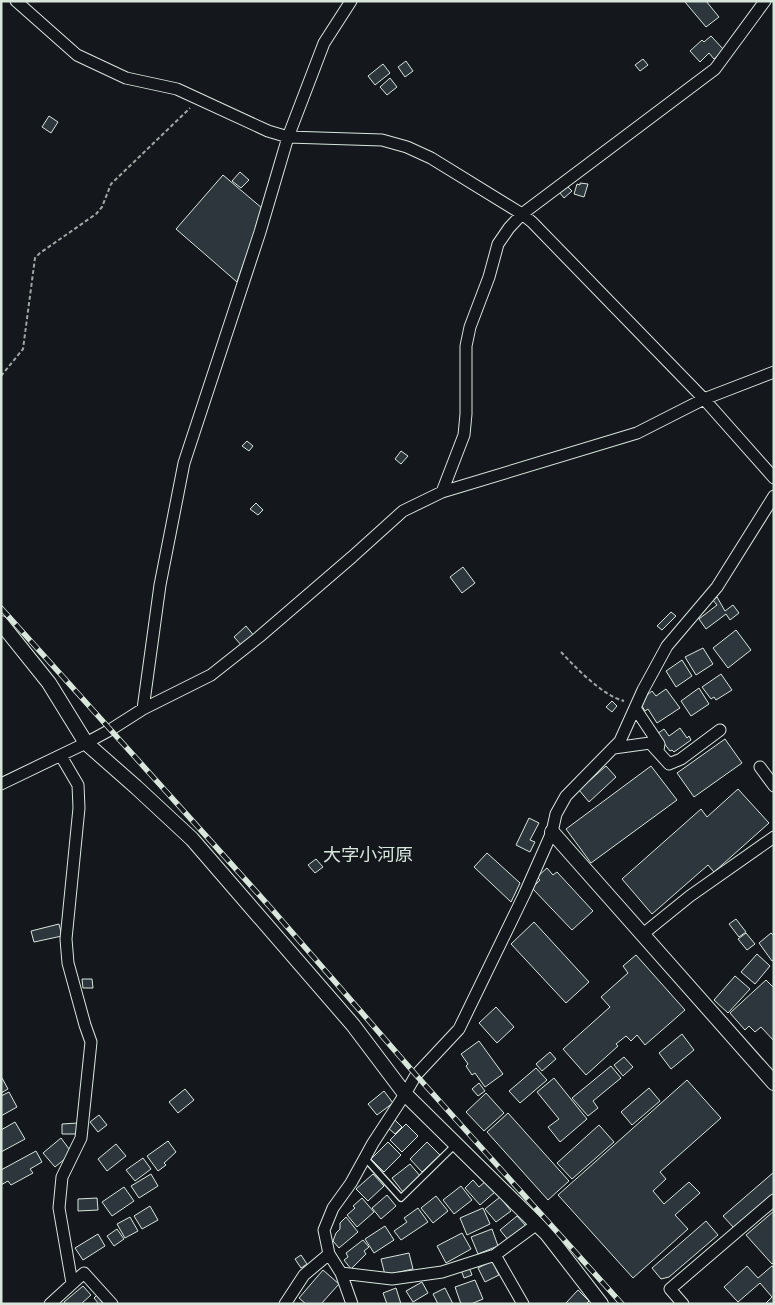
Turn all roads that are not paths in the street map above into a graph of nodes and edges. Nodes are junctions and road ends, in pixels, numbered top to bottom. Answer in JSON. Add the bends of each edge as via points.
{"nodes":[{"id":1,"x":16,"y":1,"type":"edge"},
{"id":2,"x":351,"y":1,"type":"edge"},
{"id":3,"x":765,"y":1,"type":"edge"},
{"id":4,"x":288,"y":136,"type":"junction"},
{"id":5,"x":522,"y":214,"type":"junction"},
{"id":6,"x":774,"y":372,"type":"edge"},
{"id":7,"x":704,"y":399,"type":"junction"},
{"id":8,"x":774,"y":478,"type":"edge"},
{"id":9,"x":442,"y":492,"type":"junction"},
{"id":10,"x":774,"y":496,"type":"edge"},
{"id":11,"x":1,"y":623,"type":"edge"},
{"id":12,"x":636,"y":706,"type":"junction"},
{"id":13,"x":143,"y":709,"type":"junction"},
{"id":14,"x":720,"y":730,"type":"dead end"},
{"id":15,"x":86,"y":743,"type":"junction"},
{"id":16,"x":614,"y":748,"type":"junction"},
{"id":17,"x":658,"y":750,"type":"junction"},
{"id":18,"x":61,"y":756,"type":"junction"},
{"id":19,"x":760,"y":767,"type":"dead end"},
{"id":20,"x":1,"y":784,"type":"edge"},
{"id":21,"x":774,"y":786,"type":"edge"},
{"id":22,"x":552,"y":832,"type":"junction"},
{"id":23,"x":774,"y":837,"type":"edge"},
{"id":24,"x":643,"y":934,"type":"junction"},
{"id":25,"x":774,"y":1084,"type":"edge"},
{"id":26,"x":406,"y":1094,"type":"junction"},
{"id":27,"x":457,"y":1144,"type":"junction"},
{"id":28,"x":364,"y":1158,"type":"junction"},
{"id":29,"x":774,"y":1200,"type":"edge"},
{"id":30,"x":537,"y":1224,"type":"junction"},
{"id":31,"x":329,"y":1254,"type":"junction"},
{"id":32,"x":495,"y":1255,"type":"junction"},
{"id":33,"x":341,"y":1273,"type":"junction"},
{"id":34,"x":72,"y":1283,"type":"junction"},
{"id":35,"x":600,"y":1303,"type":"edge"},
{"id":36,"x":50,"y":1304,"type":"edge"},
{"id":37,"x":112,"y":1304,"type":"edge"},
{"id":38,"x":285,"y":1304,"type":"edge"},
{"id":39,"x":352,"y":1304,"type":"edge"},
{"id":40,"x":523,"y":1304,"type":"edge"},
{"id":41,"x":683,"y":1304,"type":"edge"}],
"edges":[{"from":1,"to":4,"type":"street","via":[[77,55],[126,78],[177,89],[268,131]]},
{"from":2,"to":4,"type":"street","via":[[324,43]]},
{"from":3,"to":5,"type":"street","via":[[714,69]]},
{"from":4,"to":5,"type":"street","via":[[382,140],[407,147],[431,158]]},
{"from":4,"to":13,"type":"street","via":[[184,463],[160,584]]},
{"from":5,"to":7,"type":"street"},
{"from":5,"to":9,"type":"street","via":[[498,244],[470,327],[466,346],[464,435]]},
{"from":6,"to":7,"type":"street"},
{"from":7,"to":8,"type":"street"},
{"from":7,"to":9,"type":"street","via":[[637,433]]},
{"from":9,"to":13,"type":"street","via":[[403,511],[211,675]]},
{"from":10,"to":12,"type":"street","via":[[717,587],[667,646]]},
{"from":11,"to":15,"type":"street","via":[[49,683]]},
{"from":12,"to":16,"type":"street"},
{"from":12,"to":17,"type":"street","via":[[659,744]]},
{"from":13,"to":15,"type":"street"},
{"from":14,"to":17,"type":"street","via":[[669,764]]},
{"from":15,"to":18,"type":"street"},
{"from":15,"to":26,"type":"street","via":[[192,839],[353,1025]]},
{"from":16,"to":17,"type":"street","via":[[650,744]]},
{"from":16,"to":22,"type":"street","via":[[566,796],[556,814]]},
{"from":18,"to":20,"type":"street"},
{"from":18,"to":34,"type":"street","via":[[78,785],[79,808],[66,939],[68,963],[91,1042],[81,1138],[62,1177],[58,1208]]},
{"from":19,"to":21,"type":"street"},
{"from":22,"to":24,"type":"street"},
{"from":22,"to":26,"type":"street","via":[[459,1029],[416,1075]]},
{"from":23,"to":24,"type":"street","via":[[690,896]]},
{"from":24,"to":25,"type":"street"},
{"from":26,"to":27,"type":"street"},
{"from":26,"to":28,"type":"street"},
{"from":27,"to":28,"type":"lane","via":[[401,1198]]},
{"from":27,"to":30,"type":"street"},
{"from":28,"to":31,"type":"street","via":[[333,1208],[324,1230]]},
{"from":29,"to":41,"type":"street","via":[[670,1290]]},
{"from":30,"to":32,"type":"street"},
{"from":30,"to":35,"type":"street"},
{"from":31,"to":33,"type":"street"},
{"from":31,"to":38,"type":"street","via":[[304,1275]]},
{"from":32,"to":33,"type":"street","via":[[442,1272],[392,1279]]},
{"from":32,"to":40,"type":"street"},
{"from":33,"to":39,"type":"street"},
{"from":34,"to":36,"type":"street"},
{"from":34,"to":37,"type":"street","via":[[84,1273]]}]}
